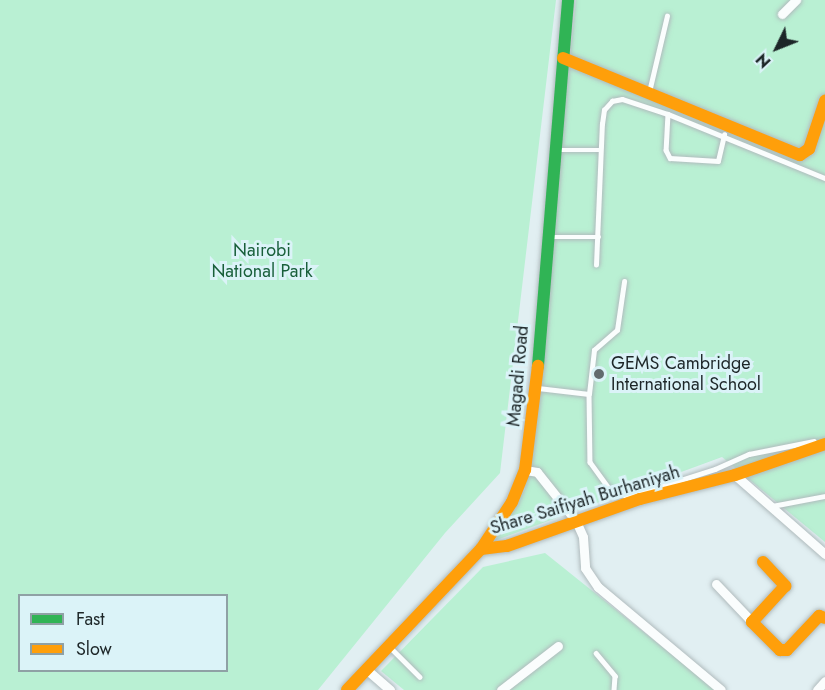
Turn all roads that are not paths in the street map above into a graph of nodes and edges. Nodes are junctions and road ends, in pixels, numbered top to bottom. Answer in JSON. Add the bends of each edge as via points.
{"nodes":[{"id":1,"x":568,"y":0,"type":"edge"},
{"id":2,"x":796,"y":0,"type":"edge"},
{"id":3,"x":782,"y":14,"type":"dead end"},
{"id":4,"x":667,"y":16,"type":"dead end"},
{"id":5,"x":563,"y":58,"type":"junction"},
{"id":6,"x":648,"y":94,"type":"junction"},
{"id":7,"x":825,"y":100,"type":"edge"},
{"id":8,"x":668,"y":114,"type":"junction"},
{"id":9,"x":724,"y":135,"type":"junction"},
{"id":10,"x":555,"y":150,"type":"junction"},
{"id":11,"x":601,"y":150,"type":"junction"},
{"id":12,"x":825,"y":178,"type":"edge"},
{"id":13,"x":548,"y":237,"type":"junction"},
{"id":14,"x":599,"y":237,"type":"junction"},
{"id":15,"x":596,"y":265,"type":"dead end"},
{"id":16,"x":624,"y":282,"type":"dead end"},
{"id":17,"x":536,"y":388,"type":"junction"},
{"id":18,"x":589,"y":394,"type":"junction"},
{"id":19,"x":820,"y":443,"type":"edge"},
{"id":20,"x":525,"y":470,"type":"junction"},
{"id":21,"x":735,"y":475,"type":"junction"},
{"id":22,"x":825,"y":496,"type":"edge"},
{"id":23,"x":771,"y":506,"type":"junction"},
{"id":24,"x":576,"y":521,"type":"junction"},
{"id":25,"x":482,"y":549,"type":"junction"},
{"id":26,"x":825,"y":554,"type":"edge"},
{"id":27,"x":763,"y":562,"type":"dead end"},
{"id":28,"x":716,"y":584,"type":"dead end"},
{"id":29,"x":825,"y":618,"type":"edge"},
{"id":30,"x":752,"y":622,"type":"junction"},
{"id":31,"x":389,"y":646,"type":"junction"},
{"id":32,"x":558,"y":646,"type":"dead end"},
{"id":33,"x":596,"y":653,"type":"dead end"},
{"id":34,"x":366,"y":669,"type":"junction"},
{"id":35,"x":420,"y":677,"type":"dead end"},
{"id":36,"x":825,"y":681,"type":"edge"},
{"id":37,"x":347,"y":690,"type":"edge"},
{"id":38,"x":390,"y":690,"type":"edge"},
{"id":39,"x":501,"y":690,"type":"edge"},
{"id":40,"x":614,"y":690,"type":"edge"},
{"id":41,"x":721,"y":690,"type":"edge"},
{"id":42,"x":817,"y":690,"type":"edge"}],
"edges":[{"from":1,"to":5,"type":"main road","name":"Magadi Road"},
{"from":2,"to":3,"type":"street"},
{"from":4,"to":6,"type":"lane"},
{"from":5,"to":6,"type":"main road"},
{"from":5,"to":10,"type":"main road","name":"Magadi Road"},
{"from":6,"to":7,"type":"main road","via":[[800,155],[809,149]]},
{"from":8,"to":9,"type":"lane"},
{"from":8,"to":9,"type":"lane","via":[[666,150],[670,158],[716,162]]},
{"from":8,"to":11,"type":"lane","via":[[622,99],[612,101],[604,110]]},
{"from":9,"to":12,"type":"lane"},
{"from":10,"to":11,"type":"lane"},
{"from":10,"to":13,"type":"main road","name":"Magadi Road"},
{"from":11,"to":14,"type":"lane"},
{"from":13,"to":14,"type":"lane"},
{"from":13,"to":17,"type":"main road","name":"Magadi Road"},
{"from":14,"to":15,"type":"lane"},
{"from":16,"to":18,"type":"lane","via":[[617,330],[594,350]]},
{"from":17,"to":18,"type":"lane"},
{"from":17,"to":20,"type":"main road","name":"Magadi Road"},
{"from":18,"to":19,"type":"lane","via":[[590,462],[609,488],[625,495],[715,469],[749,454]]},
{"from":19,"to":21,"type":"main road","name":"Share Saifiyah Burhaniyah"},
{"from":20,"to":24,"type":"street","via":[[537,471]]},
{"from":20,"to":25,"type":"main road","name":"Magadi Road","via":[[512,502]]},
{"from":21,"to":23,"type":"street"},
{"from":21,"to":24,"type":"main road","name":"Share Saifiyah Burhaniyah","via":[[640,499]]},
{"from":22,"to":23,"type":"lane"},
{"from":23,"to":26,"type":"street"},
{"from":24,"to":25,"type":"main road","name":"Share Saifiyah Burhaniyah","via":[[507,546]]},
{"from":24,"to":41,"type":"street","via":[[584,541],[585,568],[598,587]]},
{"from":25,"to":31,"type":"main road","name":"Magadi Road"},
{"from":27,"to":30,"type":"main road","via":[[785,586]]},
{"from":28,"to":30,"type":"street"},
{"from":29,"to":30,"type":"main road","via":[[819,616],[784,652]]},
{"from":31,"to":34,"type":"main road","name":"Magadi Road"},
{"from":31,"to":35,"type":"lane"},
{"from":32,"to":39,"type":"street"},
{"from":33,"to":40,"type":"lane","via":[[615,675]]},
{"from":34,"to":37,"type":"main road","name":"Magadi Road"},
{"from":34,"to":38,"type":"street"},
{"from":36,"to":42,"type":"street"}]}
